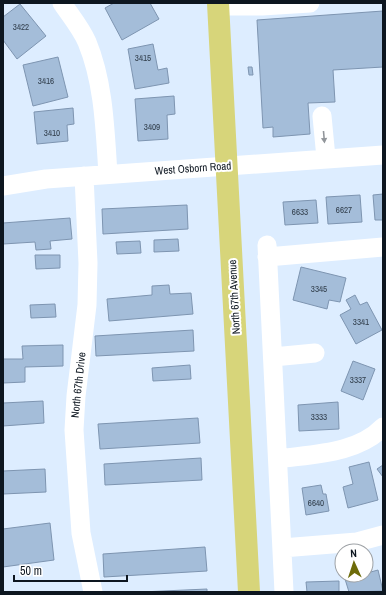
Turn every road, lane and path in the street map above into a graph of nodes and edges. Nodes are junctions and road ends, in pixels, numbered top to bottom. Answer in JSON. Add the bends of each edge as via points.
{"nodes":[{"id":1,"x":62,"y":3,"type":"edge"},
{"id":2,"x":310,"y":3,"type":"edge"},
{"id":3,"x":218,"y":5,"type":"edge"},
{"id":4,"x":262,"y":5,"type":"edge"},
{"id":5,"x":322,"y":116,"type":"dead end"},
{"id":6,"x":383,"y":154,"type":"edge"},
{"id":7,"x":326,"y":158,"type":"junction"},
{"id":8,"x":227,"y":166,"type":"junction"},
{"id":9,"x":108,"y":174,"type":"junction"},
{"id":10,"x":84,"y":176,"type":"junction"},
{"id":11,"x":3,"y":186,"type":"edge"},
{"id":12,"x":383,"y":247,"type":"edge"},
{"id":13,"x":316,"y":353,"type":"dead end"},
{"id":14,"x":273,"y":356,"type":"junction"},
{"id":15,"x":383,"y":427,"type":"edge"},
{"id":16,"x":278,"y":459,"type":"junction"},
{"id":17,"x":383,"y":535,"type":"edge"},
{"id":18,"x":282,"y":548,"type":"junction"},
{"id":19,"x":93,"y":592,"type":"edge"},
{"id":20,"x":249,"y":592,"type":"edge"},
{"id":21,"x":284,"y":592,"type":"edge"}],
"edges":[{"from":1,"to":9,"type":"street","via":[[86,40],[94,62],[100,86]]},
{"from":2,"to":4,"type":"street"},
{"from":3,"to":4,"type":"street"},
{"from":3,"to":8,"type":"main road","name":"North 67th Avenue"},
{"from":5,"to":7,"type":"street","one_way":true},
{"from":6,"to":7,"type":"street","name":"West Osborn Road"},
{"from":7,"to":8,"type":"street","name":"West Osborn Road"},
{"from":8,"to":9,"type":"street","name":"West Osborn Road"},
{"from":8,"to":20,"type":"main road","name":"North 67th Avenue"},
{"from":9,"to":10,"type":"street","name":"West Osborn Road"},
{"from":10,"to":11,"type":"street","name":"West Osborn Road"},
{"from":10,"to":19,"type":"street","name":"North 67th Drive","via":[[87,304],[74,430],[81,533]]},
{"from":12,"to":14,"type":"street","via":[[267,251]]},
{"from":13,"to":14,"type":"street"},
{"from":14,"to":16,"type":"street"},
{"from":15,"to":16,"type":"street","via":[[360,444]]},
{"from":16,"to":18,"type":"street"},
{"from":17,"to":18,"type":"street","via":[[358,542]]},
{"from":18,"to":21,"type":"street"}]}
